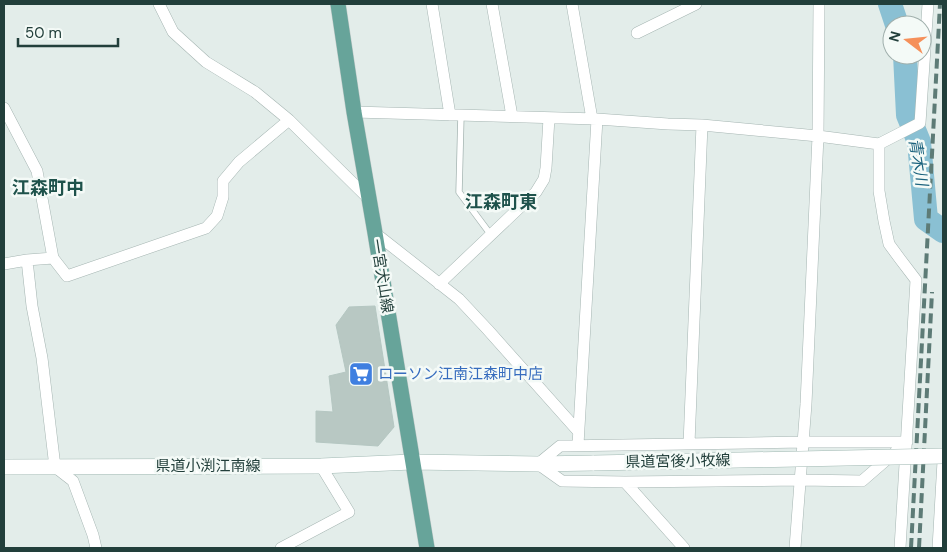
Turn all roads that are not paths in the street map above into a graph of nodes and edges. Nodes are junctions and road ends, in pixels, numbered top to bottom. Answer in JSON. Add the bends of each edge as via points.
{"nodes":[{"id":1,"x":159,"y":4,"type":"edge"},
{"id":2,"x":338,"y":4,"type":"edge"},
{"id":3,"x":432,"y":4,"type":"edge"},
{"id":4,"x":492,"y":4,"type":"edge"},
{"id":5,"x":572,"y":4,"type":"edge"},
{"id":6,"x":696,"y":4,"type":"edge"},
{"id":7,"x":819,"y":4,"type":"edge"},
{"id":8,"x":928,"y":4,"type":"edge"},
{"id":9,"x":637,"y":33,"type":"dead end"},
{"id":10,"x":4,"y":108,"type":"edge"},
{"id":11,"x":354,"y":112,"type":"junction"},
{"id":12,"x":456,"y":115,"type":"junction"},
{"id":13,"x":512,"y":116,"type":"junction"},
{"id":14,"x":550,"y":118,"type":"junction"},
{"id":15,"x":594,"y":119,"type":"junction"},
{"id":16,"x":289,"y":120,"type":"junction"},
{"id":17,"x":702,"y":125,"type":"junction"},
{"id":18,"x":818,"y":136,"type":"junction"},
{"id":19,"x":879,"y":144,"type":"junction"},
{"id":20,"x":370,"y":200,"type":"junction"},
{"id":21,"x":375,"y":233,"type":"junction"},
{"id":22,"x":491,"y":235,"type":"junction"},
{"id":23,"x":53,"y":258,"type":"junction"},
{"id":24,"x":27,"y":260,"type":"junction"},
{"id":25,"x":4,"y":264,"type":"edge"},
{"id":26,"x":439,"y":284,"type":"junction"},
{"id":27,"x":578,"y":431,"type":"junction"},
{"id":28,"x":803,"y":442,"type":"junction"},
{"id":29,"x":907,"y":442,"type":"junction"},
{"id":30,"x":688,"y":444,"type":"junction"},
{"id":31,"x":578,"y":445,"type":"junction"},
{"id":32,"x":943,"y":456,"type":"edge"},
{"id":33,"x":943,"y":461,"type":"edge"},
{"id":34,"x":412,"y":462,"type":"junction"},
{"id":35,"x":538,"y":464,"type":"junction"},
{"id":36,"x":321,"y":466,"type":"junction"},
{"id":37,"x":4,"y":467,"type":"edge"},
{"id":38,"x":55,"y":467,"type":"junction"},
{"id":39,"x":800,"y":480,"type":"junction"},
{"id":40,"x":625,"y":482,"type":"junction"},
{"id":41,"x":96,"y":548,"type":"edge"},
{"id":42,"x":281,"y":548,"type":"edge"},
{"id":43,"x":427,"y":548,"type":"edge"},
{"id":44,"x":684,"y":548,"type":"edge"},
{"id":45,"x":795,"y":548,"type":"edge"},
{"id":46,"x":900,"y":548,"type":"edge"},
{"id":47,"x":938,"y":548,"type":"edge"}],
"edges":[{"from":1,"to":16,"type":"street","via":[[173,32],[206,62],[256,92]]},
{"from":2,"to":11,"type":"main road","name":"一宮犬山線"},
{"from":3,"to":12,"type":"street"},
{"from":4,"to":13,"type":"street"},
{"from":5,"to":15,"type":"street"},
{"from":6,"to":9,"type":"street"},
{"from":7,"to":18,"type":"street"},
{"from":8,"to":19,"type":"street","via":[[920,123]]},
{"from":10,"to":23,"type":"street","via":[[37,171]]},
{"from":11,"to":12,"type":"street"},
{"from":11,"to":20,"type":"main road","name":"一宮犬山線"},
{"from":12,"to":13,"type":"street"},
{"from":12,"to":22,"type":"lane","via":[[459,192]]},
{"from":13,"to":14,"type":"street"},
{"from":14,"to":15,"type":"street"},
{"from":14,"to":22,"type":"street","via":[[544,179],[536,192]]},
{"from":15,"to":17,"type":"street"},
{"from":15,"to":27,"type":"street"},
{"from":16,"to":20,"type":"street"},
{"from":16,"to":23,"type":"street","via":[[239,162],[223,181],[223,197],[217,216],[206,228],[67,276]]},
{"from":17,"to":18,"type":"street"},
{"from":17,"to":30,"type":"street"},
{"from":18,"to":19,"type":"street"},
{"from":18,"to":28,"type":"street"},
{"from":19,"to":29,"type":"street","via":[[879,191],[890,244],[916,280]]},
{"from":20,"to":21,"type":"main road","name":"一宮犬山線"},
{"from":21,"to":26,"type":"street"},
{"from":21,"to":34,"type":"main road","name":"一宮犬山線"},
{"from":22,"to":26,"type":"street"},
{"from":23,"to":24,"type":"street"},
{"from":24,"to":25,"type":"street"},
{"from":24,"to":38,"type":"street"},
{"from":26,"to":27,"type":"street","via":[[459,299]]},
{"from":27,"to":31,"type":"street"},
{"from":28,"to":29,"type":"street"},
{"from":28,"to":30,"type":"street"},
{"from":28,"to":39,"type":"street"},
{"from":29,"to":39,"type":"street","via":[[862,481]]},
{"from":29,"to":46,"type":"street"},
{"from":30,"to":31,"type":"street"},
{"from":31,"to":35,"type":"street","via":[[560,446]]},
{"from":32,"to":35,"type":"main road","name":"県道宮後小牧線","bridge":true},
{"from":33,"to":47,"type":"street"},
{"from":34,"to":35,"type":"main road","name":"県道宮後小牧線"},
{"from":34,"to":36,"type":"main road","name":"県道小渕江南線"},
{"from":34,"to":43,"type":"main road","name":"一宮犬山線"},
{"from":35,"to":40,"type":"street","via":[[562,481]]},
{"from":36,"to":38,"type":"main road","name":"県道小渕江南線"},
{"from":36,"to":42,"type":"street","via":[[349,512]]},
{"from":37,"to":38,"type":"main road","name":"県道小渕江南線"},
{"from":38,"to":41,"type":"street","via":[[73,481]]},
{"from":39,"to":40,"type":"street"},
{"from":39,"to":45,"type":"street"},
{"from":40,"to":44,"type":"street"}]}
